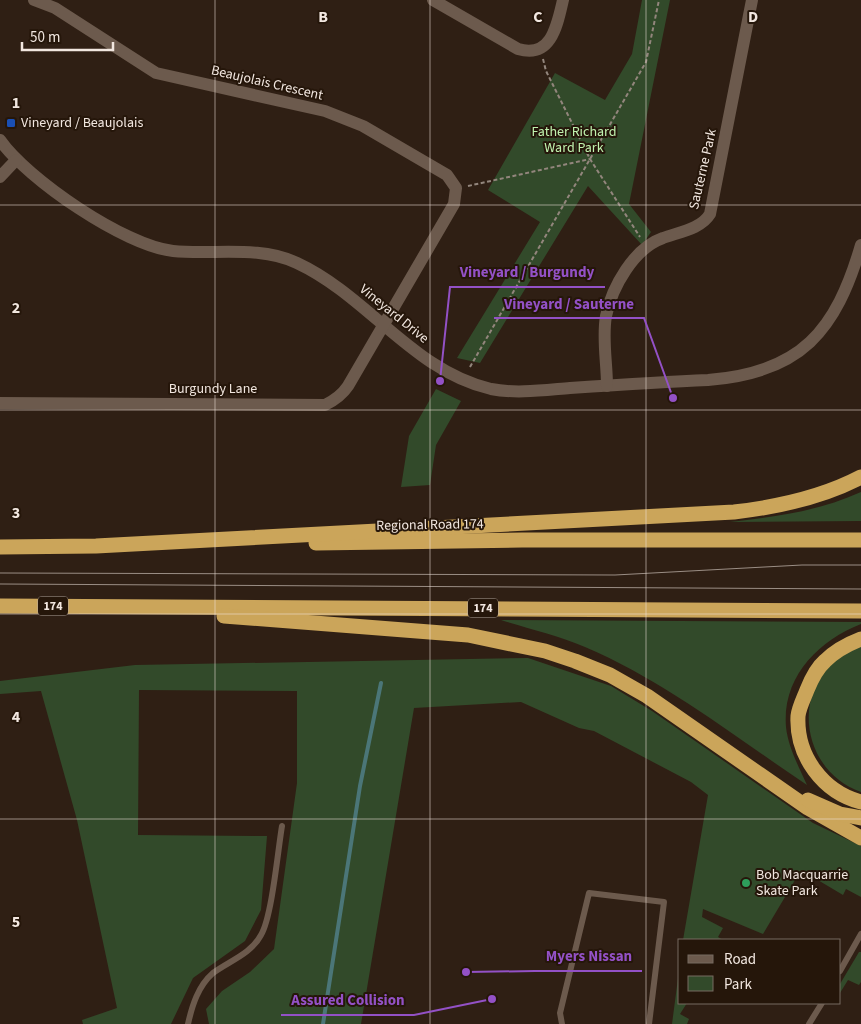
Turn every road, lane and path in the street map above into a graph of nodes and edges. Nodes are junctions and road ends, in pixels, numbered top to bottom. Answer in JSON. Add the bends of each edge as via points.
{"nodes":[{"id":1,"x":34,"y":0,"type":"edge"},
{"id":2,"x":433,"y":0,"type":"edge"},
{"id":3,"x":563,"y":0,"type":"edge"},
{"id":4,"x":659,"y":0,"type":"edge"},
{"id":5,"x":752,"y":0,"type":"edge"},
{"id":6,"x":540,"y":50,"type":"junction"},
{"id":7,"x":0,"y":140,"type":"edge"},
{"id":8,"x":590,"y":159,"type":"junction"},
{"id":9,"x":16,"y":160,"type":"junction"},
{"id":10,"x":0,"y":177,"type":"edge"},
{"id":11,"x":456,"y":188,"type":"junction"},
{"id":12,"x":861,"y":246,"type":"edge"},
{"id":13,"x":647,"y":247,"type":"junction"},
{"id":14,"x":383,"y":324,"type":"junction"},
{"id":15,"x":470,"y":367,"type":"dead end"},
{"id":16,"x":607,"y":386,"type":"junction"},
{"id":17,"x":0,"y":404,"type":"edge"},
{"id":18,"x":861,"y":477,"type":"edge"},
{"id":19,"x":861,"y":539,"type":"edge"},
{"id":20,"x":0,"y":547,"type":"edge"},
{"id":21,"x":0,"y":606,"type":"edge"},
{"id":22,"x":105,"y":606,"type":"junction"},
{"id":23,"x":861,"y":611,"type":"edge"},
{"id":24,"x":861,"y":639,"type":"edge"},
{"id":25,"x":776,"y":786,"type":"junction"},
{"id":26,"x":861,"y":802,"type":"edge"},
{"id":27,"x":861,"y":818,"type":"edge"},
{"id":28,"x":282,"y":826,"type":"dead end"},
{"id":29,"x":861,"y":838,"type":"edge"},
{"id":30,"x":861,"y":934,"type":"edge"},
{"id":31,"x":841,"y":969,"type":"edge"},
{"id":32,"x":821,"y":1004,"type":"edge"},
{"id":33,"x":188,"y":1024,"type":"edge"},
{"id":34,"x":562,"y":1024,"type":"edge"},
{"id":35,"x":649,"y":1024,"type":"edge"},
{"id":36,"x":810,"y":1024,"type":"edge"}],
"edges":[{"from":1,"to":11,"type":"street","name":"Beaujolais Crescent","via":[[55,8],[156,73],[308,106],[362,126],[447,175]]},
{"from":2,"to":6,"type":"street","via":[[518,49]]},
{"from":3,"to":6,"type":"street","via":[[550,39]]},
{"from":4,"to":8,"type":"path","via":[[646,62]]},
{"from":5,"to":13,"type":"street","name":"Sauterne Park","via":[[710,214],[702,224]]},
{"from":6,"to":8,"type":"path","via":[[546,71]]},
{"from":7,"to":9,"type":"street","name":"Vineyard Drive"},
{"from":8,"to":11,"type":"path","via":[[488,184]]},
{"from":8,"to":13,"type":"path"},
{"from":8,"to":15,"type":"path"},
{"from":9,"to":10,"type":"street"},
{"from":9,"to":14,"type":"street","name":"Vineyard Drive","via":[[37,178],[125,236],[171,251],[263,253],[284,258],[322,276]]},
{"from":11,"to":14,"type":"street","via":[[454,204]]},
{"from":12,"to":16,"type":"street","name":"Vineyard Drive","via":[[838,308],[821,331],[788,358],[736,378]]},
{"from":13,"to":16,"type":"street","name":"Sauterne Park","via":[[630,265],[609,304],[605,334]]},
{"from":14,"to":16,"type":"street","name":"Vineyard Drive","via":[[434,365],[458,378],[492,389]]},
{"from":14,"to":17,"type":"street","name":"Burgundy Lane","via":[[343,393],[325,405]]},
{"from":18,"to":20,"type":"highway","via":[[832,491],[800,500],[734,512],[96,546]]},
{"from":19,"to":20,"type":"highway","name":"Regional Road 174"},
{"from":21,"to":22,"type":"highway","number":"174"},
{"from":22,"to":23,"type":"highway","number":"174"},
{"from":22,"to":25,"type":"highway","via":[[468,635],[545,651],[610,675],[648,696]]},
{"from":24,"to":26,"type":"highway","via":[[824,661],[810,680],[798,715],[802,748],[810,765],[833,789]]},
{"from":25,"to":27,"type":"highway","via":[[840,814]]},
{"from":25,"to":29,"type":"highway","via":[[824,819]]},
{"from":28,"to":33,"type":"lane","via":[[262,935],[242,955],[212,974],[194,998]]},
{"from":30,"to":31,"type":"lane"},
{"from":32,"to":36,"type":"lane"},
{"from":34,"to":35,"type":"lane","via":[[560,1013],[589,893],[664,902]]}]}
